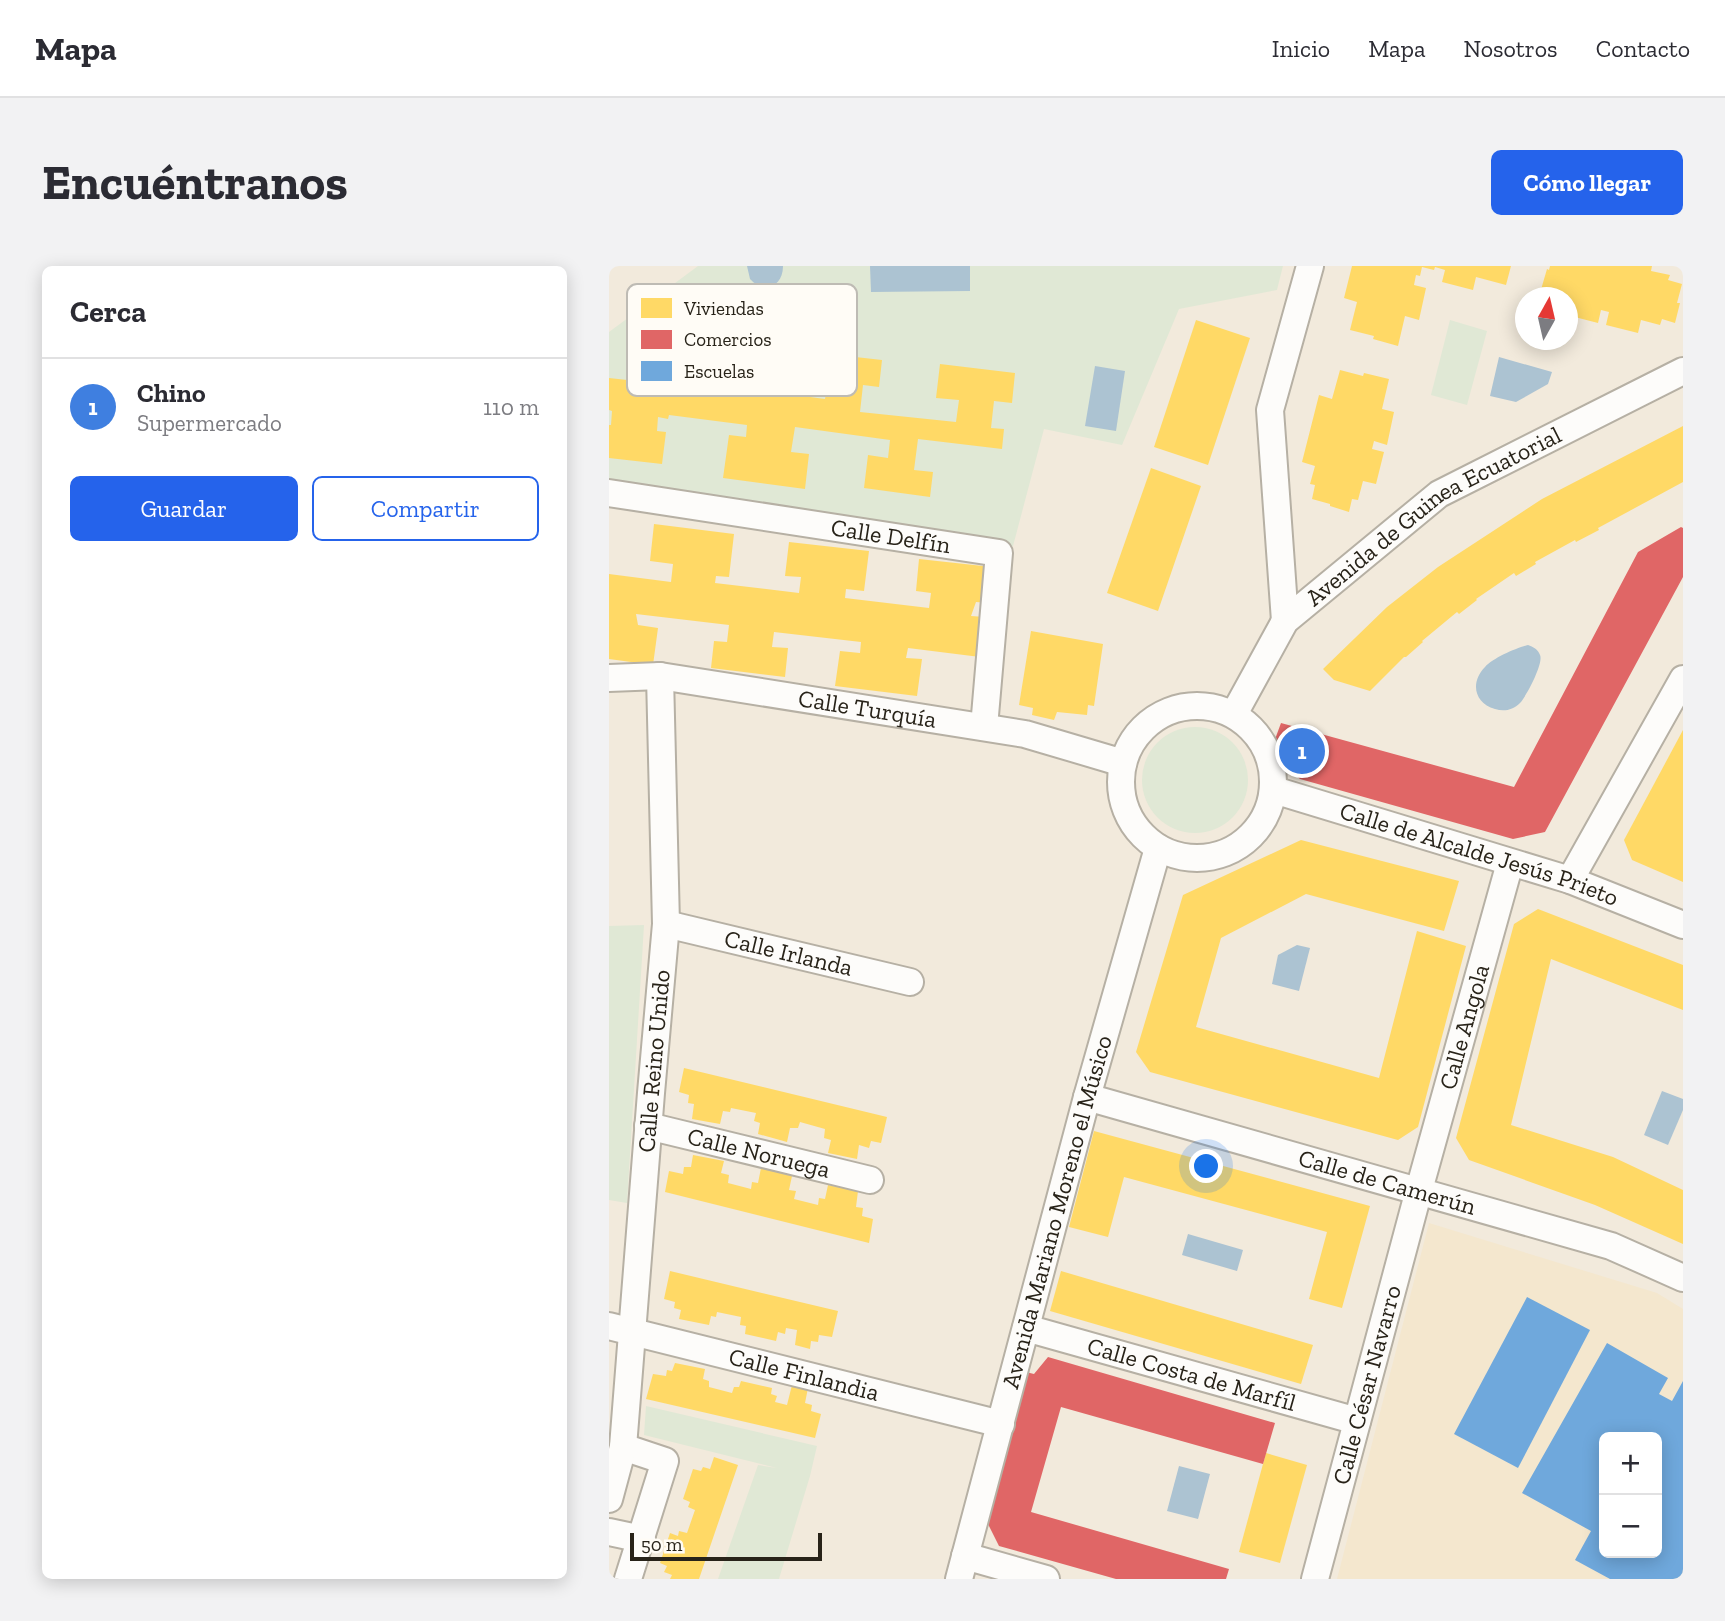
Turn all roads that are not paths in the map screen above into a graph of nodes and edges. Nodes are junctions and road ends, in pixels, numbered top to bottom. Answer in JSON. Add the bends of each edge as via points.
{"nodes":[{"id":1,"x":1310,"y":266,"type":"edge"},
{"id":2,"x":1683,"y":371,"type":"edge"},
{"id":3,"x":609,"y":493,"type":"edge"},
{"id":4,"x":1285,"y":621,"type":"junction"},
{"id":5,"x":660,"y":676,"type":"junction"},
{"id":6,"x":609,"y":678,"type":"edge"},
{"id":7,"x":1683,"y":679,"type":"edge"},
{"id":8,"x":1234,"y":714,"type":"junction"},
{"id":9,"x":984,"y":727,"type":"junction"},
{"id":10,"x":1123,"y":763,"type":"junction"},
{"id":11,"x":1274,"y":790,"type":"junction"},
{"id":12,"x":1159,"y":848,"type":"junction"},
{"id":13,"x":1510,"y":863,"type":"junction"},
{"id":14,"x":1570,"y":880,"type":"junction"},
{"id":15,"x":666,"y":925,"type":"junction"},
{"id":16,"x":1683,"y":925,"type":"edge"},
{"id":17,"x":910,"y":982,"type":"dead end"},
{"id":18,"x":1087,"y":1097,"type":"junction"},
{"id":19,"x":648,"y":1126,"type":"junction"},
{"id":20,"x":870,"y":1180,"type":"dead end"},
{"id":21,"x":1419,"y":1190,"type":"junction"},
{"id":22,"x":1683,"y":1278,"type":"edge"},
{"id":23,"x":1026,"y":1328,"type":"junction"},
{"id":24,"x":620,"y":1329,"type":"edge"},
{"id":25,"x":1357,"y":1421,"type":"junction"},
{"id":26,"x":1001,"y":1424,"type":"junction"},
{"id":27,"x":623,"y":1447,"type":"junction"},
{"id":28,"x":609,"y":1499,"type":"edge"},
{"id":29,"x":609,"y":1532,"type":"edge"},
{"id":30,"x":642,"y":1539,"type":"junction"},
{"id":31,"x":962,"y":1567,"type":"edge"},
{"id":32,"x":628,"y":1579,"type":"edge"},
{"id":33,"x":1046,"y":1579,"type":"edge"},
{"id":34,"x":1315,"y":1579,"type":"edge"}],
"edges":[{"from":1,"to":4,"type":"street","via":[[1270,410]]},
{"from":2,"to":4,"type":"street","name":"Avenida de Guinea Ecuatorial","via":[[1439,494]]},
{"from":3,"to":9,"type":"street","name":"Calle Delfín","via":[[999,553]]},
{"from":4,"to":8,"type":"street","name":"Avenida de Guinea Ecuatorial"},
{"from":5,"to":6,"type":"street","name":"Calle Turquía"},
{"from":5,"to":9,"type":"street","name":"Calle Turquía"},
{"from":5,"to":15,"type":"street","name":"Calle Reino Unido"},
{"from":7,"to":14,"type":"street"},
{"from":8,"to":10,"type":"street","via":[[1204,706],[1174,709],[1150,721],[1132,742]]},
{"from":8,"to":11,"type":"street","via":[[1255,731],[1272,762]]},
{"from":9,"to":10,"type":"street","name":"Calle Turquía","via":[[1025,734]]},
{"from":10,"to":12,"type":"street","via":[[1121,786],[1127,812]]},
{"from":11,"to":12,"type":"street","via":[[1257,831],[1236,848],[1209,858]]},
{"from":11,"to":13,"type":"street","name":"Calle de Alcalde Jesús Prieto"},
{"from":12,"to":18,"type":"street","name":"Avenida Mariano Moreno el Músico"},
{"from":13,"to":14,"type":"street","name":"Calle de Alcalde Jesús Prieto"},
{"from":13,"to":21,"type":"street","name":"Calle Angola"},
{"from":14,"to":16,"type":"street","name":"Calle de Alcalde Jesús Prieto"},
{"from":15,"to":17,"type":"street","name":"Calle Irlanda"},
{"from":15,"to":19,"type":"street","name":"Calle Reino Unido"},
{"from":18,"to":21,"type":"street","name":"Calle de Camerún"},
{"from":18,"to":23,"type":"street","name":"Avenida Mariano Moreno el Músico"},
{"from":19,"to":20,"type":"street","name":"Calle Noruega"},
{"from":19,"to":24,"type":"street","name":"Calle Reino Unido"},
{"from":21,"to":22,"type":"street","name":"Calle de Camerún","via":[[1611,1246]]},
{"from":21,"to":25,"type":"street","name":"Calle César Navarro"},
{"from":23,"to":25,"type":"street","name":"Calle Costa de Marfíl"},
{"from":23,"to":26,"type":"street","name":"Avenida Mariano Moreno el Músico"},
{"from":24,"to":26,"type":"street","name":"Calle Finlandia"},
{"from":24,"to":27,"type":"street","name":"Calle Reino Unido"},
{"from":25,"to":34,"type":"street","name":"Calle César Navarro"},
{"from":26,"to":31,"type":"street","name":"Avenida Mariano Moreno el Músico"},
{"from":27,"to":28,"type":"street","name":"Calle Reino Unido"},
{"from":27,"to":30,"type":"street","via":[[665,1461]]},
{"from":29,"to":30,"type":"street"},
{"from":30,"to":32,"type":"street"},
{"from":31,"to":33,"type":"street"}]}
